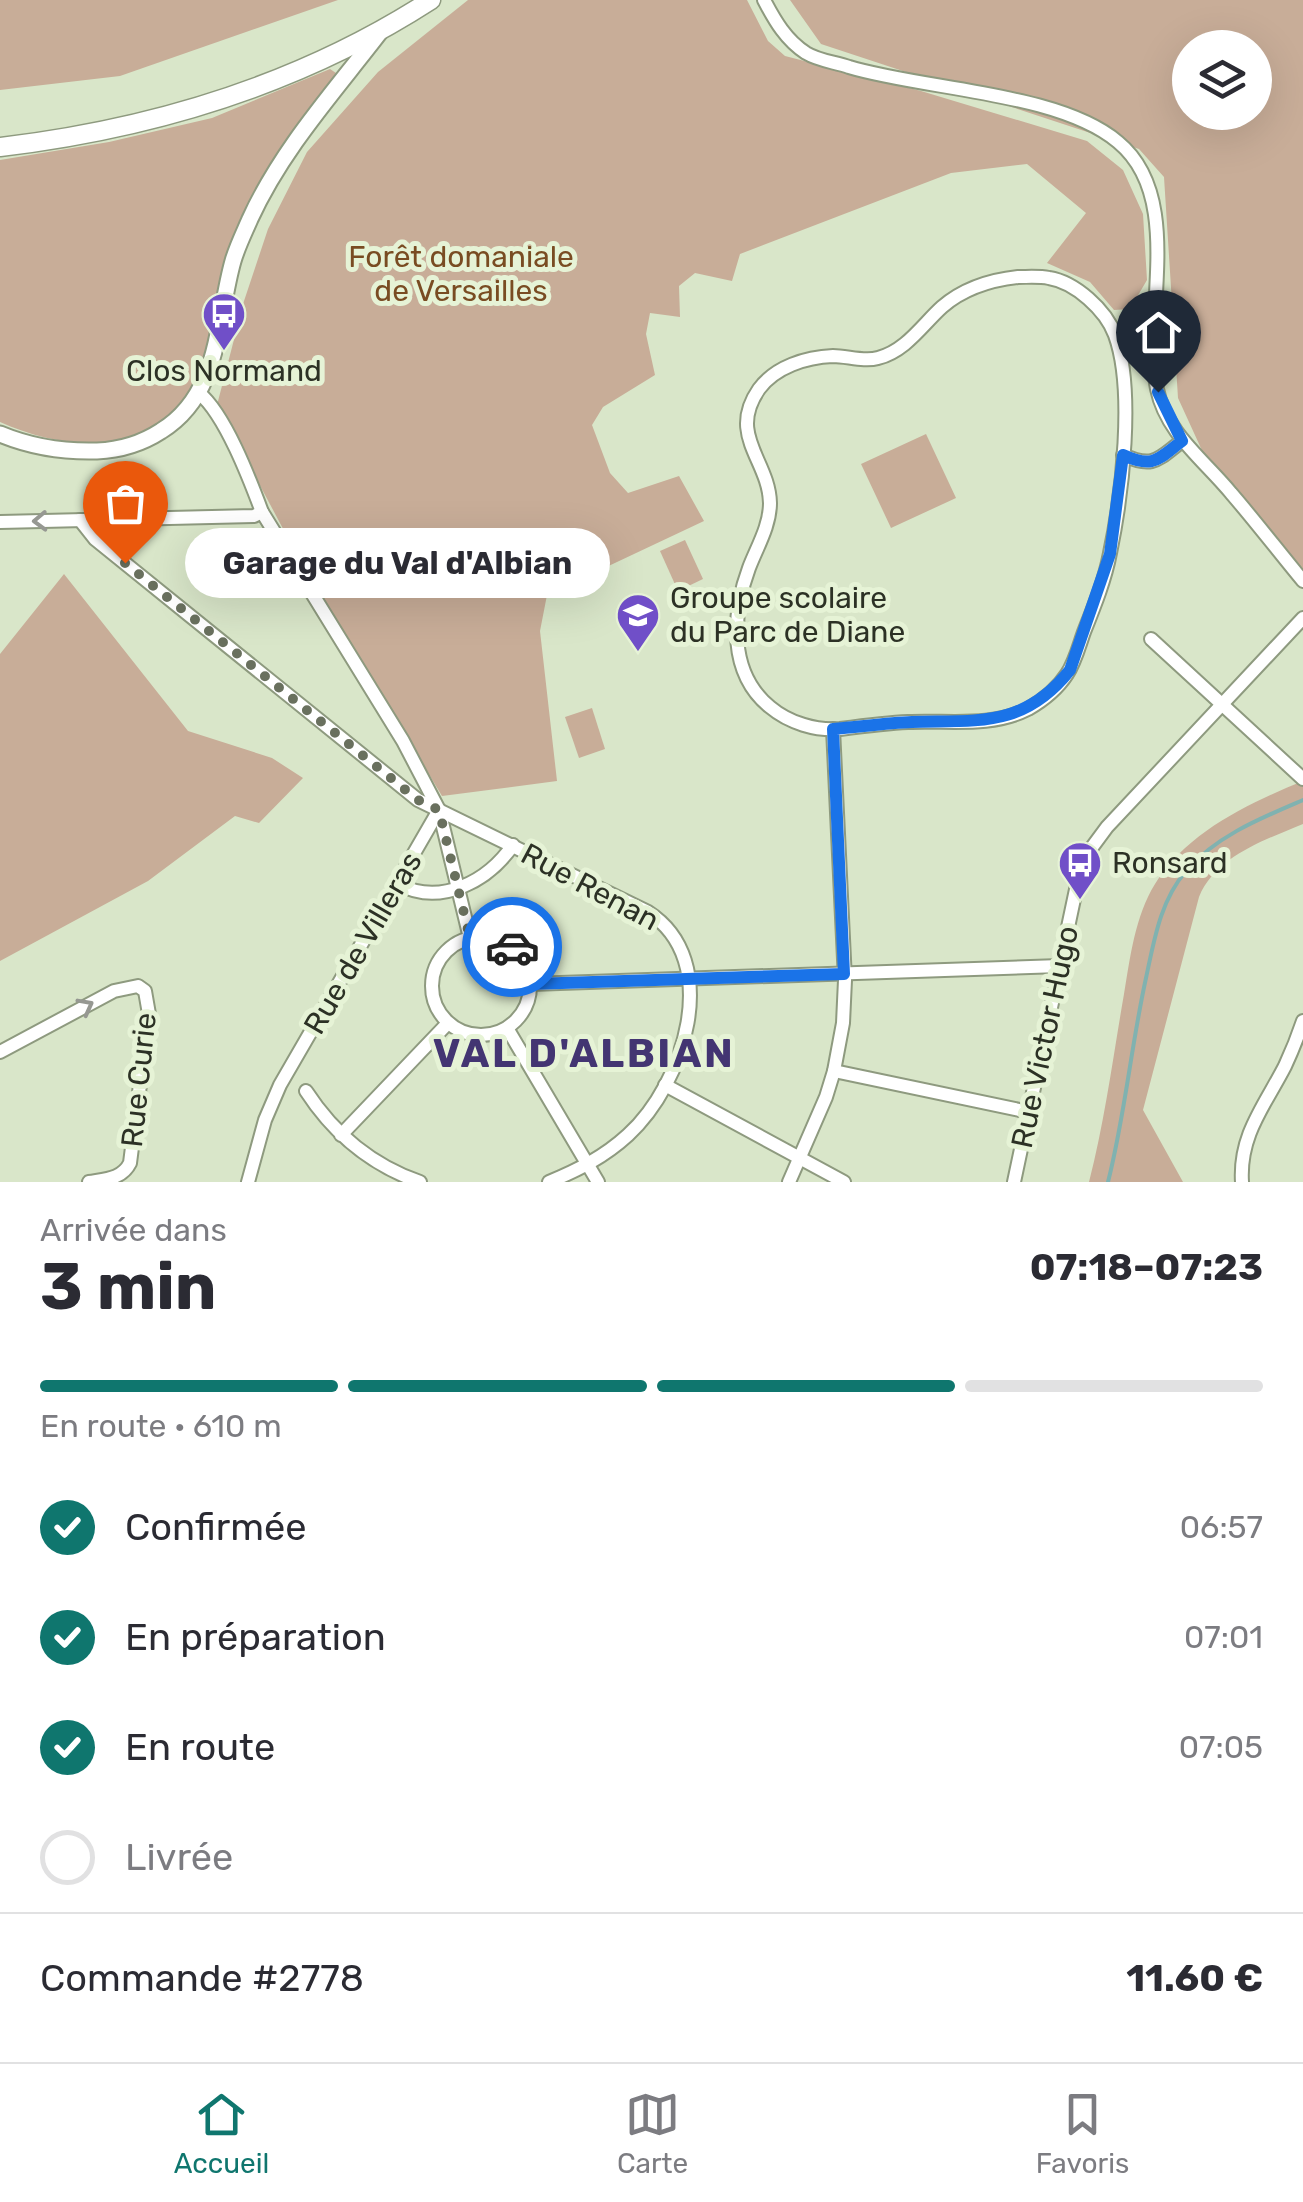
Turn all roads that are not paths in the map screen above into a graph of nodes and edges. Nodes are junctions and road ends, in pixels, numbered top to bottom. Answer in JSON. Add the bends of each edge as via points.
{"nodes":[{"id":1,"x":430,"y":0,"type":"edge"},
{"id":2,"x":764,"y":0,"type":"edge"},
{"id":3,"x":380,"y":32,"type":"junction"},
{"id":4,"x":0,"y":147,"type":"edge"},
{"id":5,"x":199,"y":393,"type":"junction"},
{"id":6,"x":0,"y":434,"type":"edge"},
{"id":7,"x":1182,"y":441,"type":"junction"},
{"id":8,"x":1123,"y":455,"type":"junction"},
{"id":9,"x":262,"y":512,"type":"junction"},
{"id":10,"x":80,"y":520,"type":"junction"},
{"id":11,"x":0,"y":522,"type":"edge"},
{"id":12,"x":1303,"y":581,"type":"edge"},
{"id":13,"x":1303,"y":618,"type":"edge"},
{"id":14,"x":1151,"y":639,"type":"dead end"},
{"id":15,"x":1223,"y":703,"type":"junction"},
{"id":16,"x":833,"y":729,"type":"junction"},
{"id":17,"x":1303,"y":779,"type":"edge"},
{"id":18,"x":423,"y":795,"type":"junction"},
{"id":19,"x":439,"y":810,"type":"junction"},
{"id":20,"x":512,"y":845,"type":"junction"},
{"id":21,"x":398,"y":884,"type":"junction"},
{"id":22,"x":458,"y":888,"type":"junction"},
{"id":23,"x":470,"y":938,"type":"junction"},
{"id":24,"x":1060,"y":966,"type":"junction"},
{"id":25,"x":844,"y":974,"type":"junction"},
{"id":26,"x":689,"y":980,"type":"junction"},
{"id":27,"x":531,"y":984,"type":"junction"},
{"id":28,"x":1303,"y":1022,"type":"edge"},
{"id":29,"x":448,"y":1023,"type":"junction"},
{"id":30,"x":508,"y":1028,"type":"junction"},
{"id":31,"x":0,"y":1052,"type":"edge"},
{"id":32,"x":834,"y":1071,"type":"junction"},
{"id":33,"x":665,"y":1085,"type":"junction"},
{"id":34,"x":306,"y":1091,"type":"dead end"},
{"id":35,"x":1029,"y":1112,"type":"junction"},
{"id":36,"x":341,"y":1135,"type":"junction"},
{"id":37,"x":801,"y":1159,"type":"junction"},
{"id":38,"x":588,"y":1164,"type":"junction"},
{"id":39,"x":89,"y":1182,"type":"edge"},
{"id":40,"x":248,"y":1182,"type":"edge"},
{"id":41,"x":420,"y":1182,"type":"edge"},
{"id":42,"x":548,"y":1182,"type":"edge"},
{"id":43,"x":598,"y":1182,"type":"edge"},
{"id":44,"x":789,"y":1182,"type":"edge"},
{"id":45,"x":844,"y":1182,"type":"edge"},
{"id":46,"x":1014,"y":1182,"type":"edge"},
{"id":47,"x":1242,"y":1182,"type":"edge"}],
"edges":[{"from":1,"to":3,"type":"main road"},
{"from":2,"to":7,"type":"street","via":[[784,33],[816,58],[1016,100],[1097,127],[1134,156],[1154,210],[1158,247],[1158,392]]},
{"from":3,"to":4,"type":"main road","via":[[230,98],[72,138]]},
{"from":3,"to":5,"type":"street","via":[[306,127],[252,216],[234,258]]},
{"from":5,"to":6,"type":"street","via":[[169,426],[126,448],[78,452]]},
{"from":5,"to":9,"type":"street","via":[[250,478]]},
{"from":7,"to":8,"type":"street","via":[[1155,462]]},
{"from":7,"to":12,"type":"street"},
{"from":8,"to":16,"type":"street","via":[[1110,554],[1070,670],[1059,684],[1025,710],[997,719]]},
{"from":8,"to":16,"type":"street","via":[[1121,359],[1114,332],[1094,304],[1046,277],[991,280],[955,297],[922,330],[876,359],[830,356],[784,367],[766,380],[746,429],[770,506],[736,625],[741,666],[749,687],[775,712]]},
{"from":9,"to":10,"type":"street"},
{"from":9,"to":18,"type":"street","via":[[403,740]]},
{"from":10,"to":11,"type":"street","one_way":true},
{"from":10,"to":18,"type":"street","via":[[95,539]]},
{"from":13,"to":15,"type":"street","name":"Rue Victor Hugo"},
{"from":14,"to":15,"type":"street"},
{"from":15,"to":17,"type":"street"},
{"from":15,"to":24,"type":"street","name":"Rue Victor Hugo","via":[[1090,850]]},
{"from":16,"to":25,"type":"street"},
{"from":18,"to":19,"type":"street"},
{"from":19,"to":20,"type":"street","name":"Rue Renan"},
{"from":19,"to":21,"type":"street","name":"Rue de Villeras"},
{"from":19,"to":22,"type":"street"},
{"from":20,"to":22,"type":"street","via":[[471,886]]},
{"from":20,"to":26,"type":"street","name":"Rue Renan","via":[[662,922],[684,952]]},
{"from":21,"to":22,"type":"street","via":[[421,892]]},
{"from":21,"to":40,"type":"street","name":"Rue de Villeras","via":[[280,1085]]},
{"from":22,"to":23,"type":"street"},
{"from":23,"to":27,"type":"street","via":[[508,943],[524,961]]},
{"from":23,"to":29,"type":"street","via":[[447,950],[434,970],[432,994]]},
{"from":24,"to":25,"type":"street"},
{"from":24,"to":35,"type":"street","name":"Rue Victor Hugo"},
{"from":25,"to":26,"type":"street"},
{"from":25,"to":32,"type":"street"},
{"from":26,"to":27,"type":"street"},
{"from":26,"to":33,"type":"street","name":"Rue Renan","via":[[686,1024]]},
{"from":27,"to":30,"type":"street","via":[[524,1010]]},
{"from":28,"to":47,"type":"street","via":[[1252,1123]]},
{"from":29,"to":30,"type":"street","via":[[473,1034]]},
{"from":29,"to":36,"type":"street"},
{"from":30,"to":38,"type":"street"},
{"from":31,"to":39,"type":"street","name":"Rue Curie","one_way":true,"via":[[114,991],[145,991],[149,1014],[130,1163],[116,1178]]},
{"from":32,"to":35,"type":"street"},
{"from":32,"to":37,"type":"street"},
{"from":33,"to":37,"type":"street"},
{"from":33,"to":38,"type":"street","name":"Rue Renan","via":[[637,1126]]},
{"from":34,"to":36,"type":"street"},
{"from":35,"to":46,"type":"street","name":"Rue Victor Hugo"},
{"from":36,"to":41,"type":"street"},
{"from":37,"to":44,"type":"street"},
{"from":37,"to":45,"type":"street"},
{"from":38,"to":42,"type":"street","name":"Rue Renan"},
{"from":38,"to":43,"type":"street"}]}
